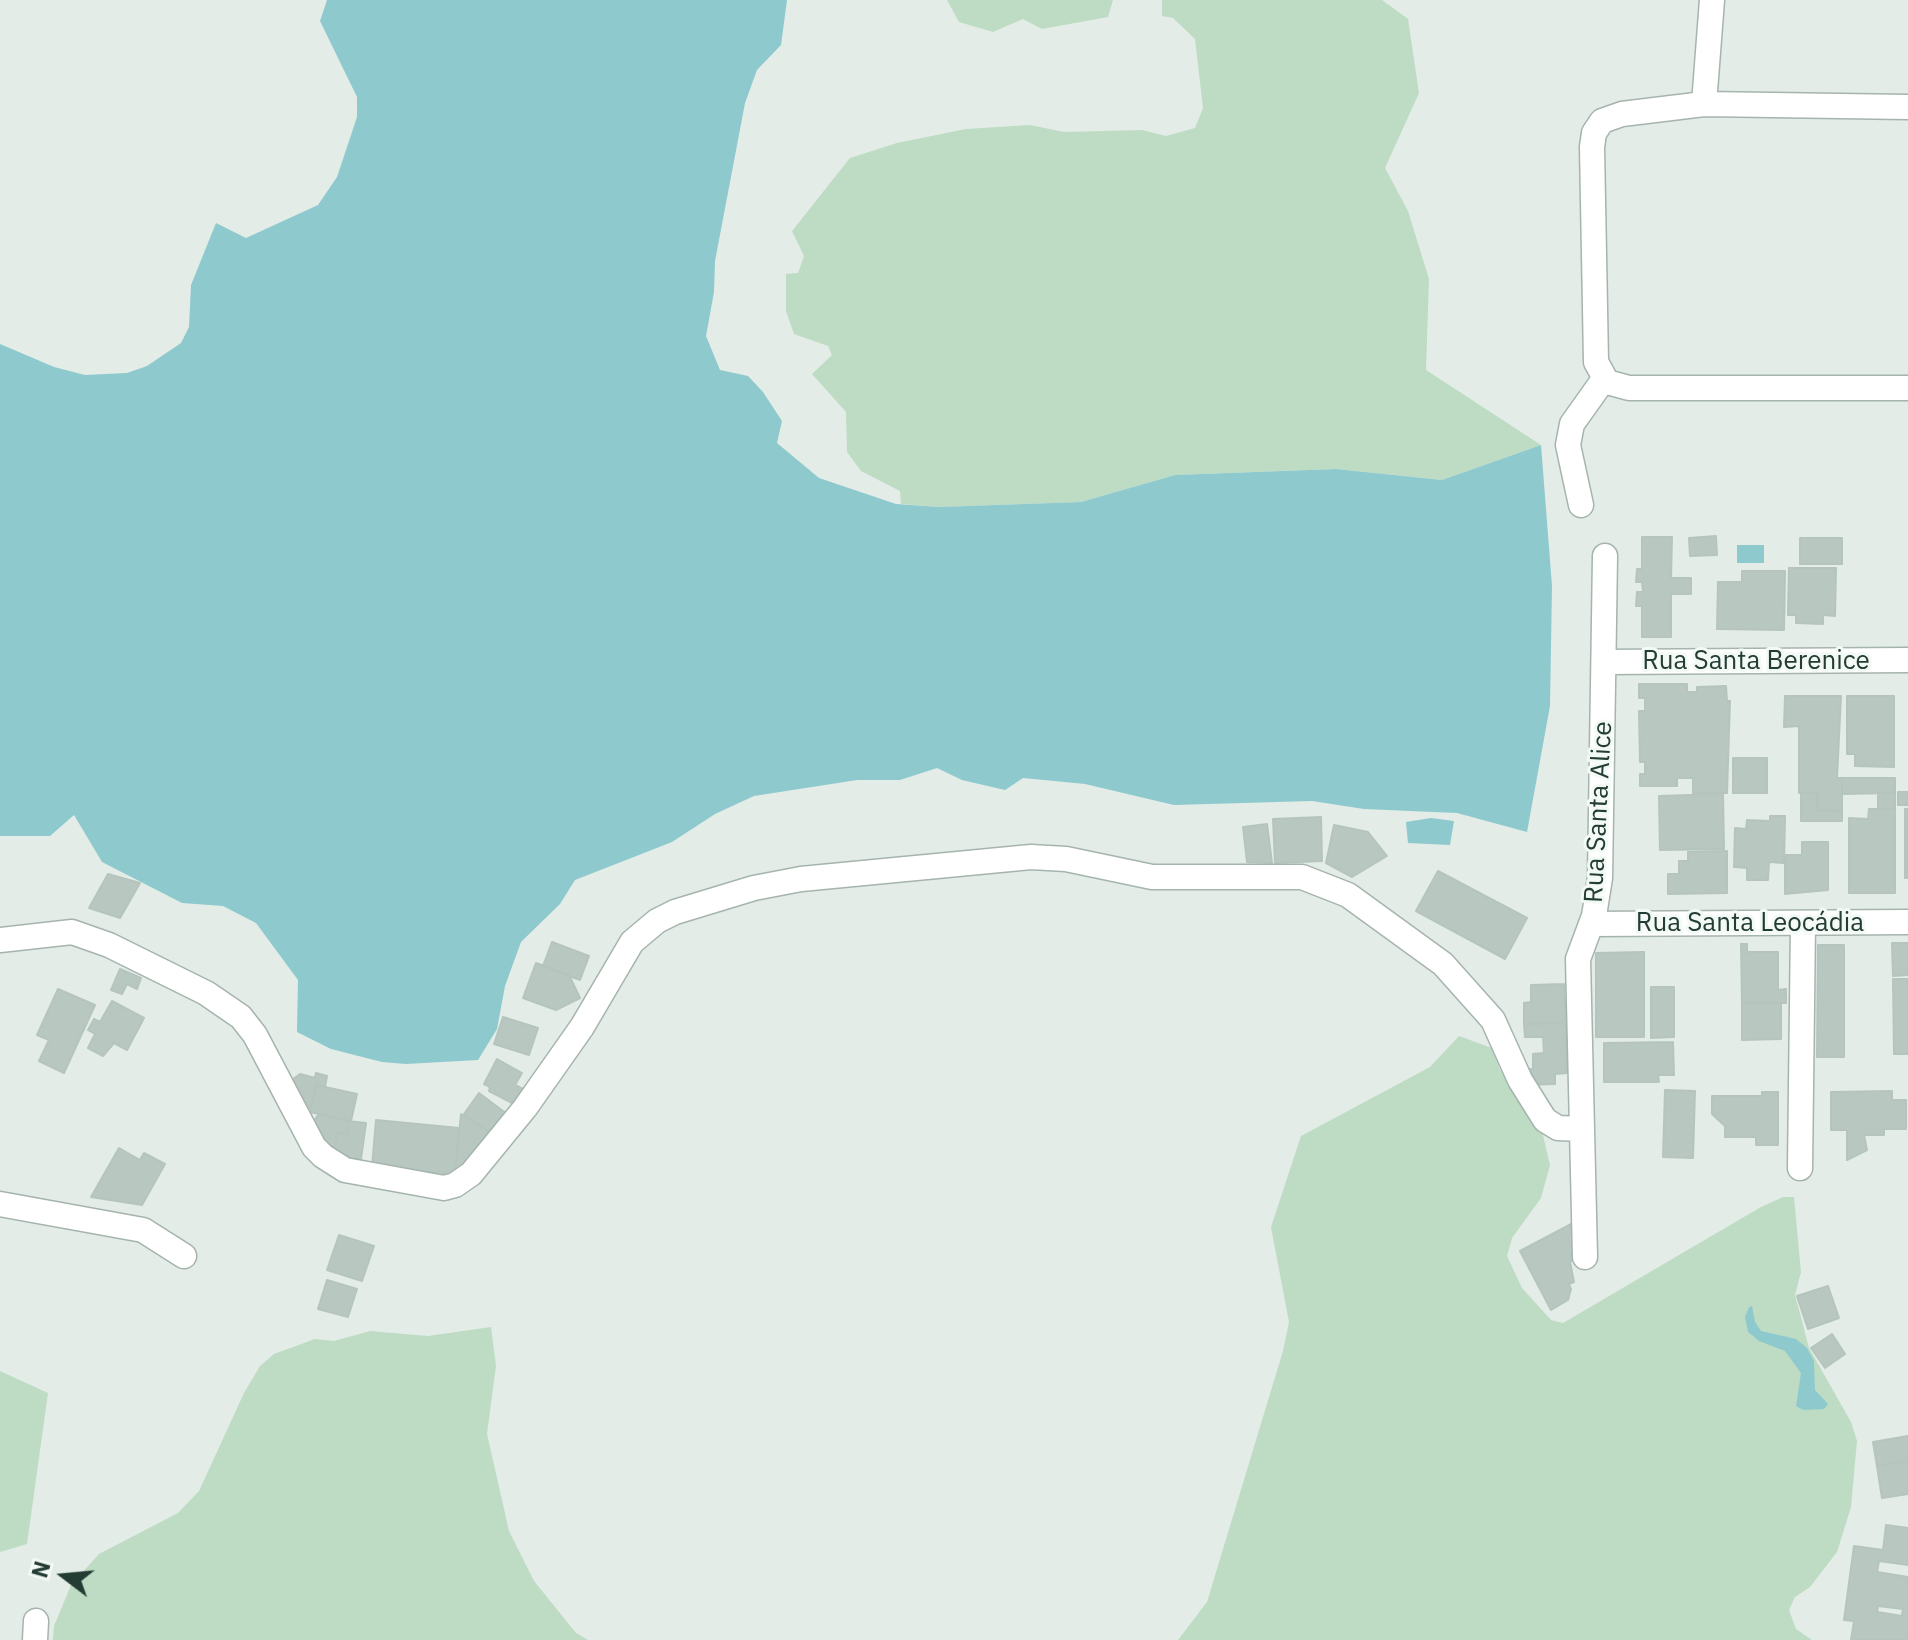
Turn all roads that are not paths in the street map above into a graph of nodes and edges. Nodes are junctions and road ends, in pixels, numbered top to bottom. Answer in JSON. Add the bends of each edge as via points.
{"nodes":[{"id":1,"x":1712,"y":0,"type":"edge"},
{"id":2,"x":1704,"y":104,"type":"junction"},
{"id":3,"x":1908,"y":107,"type":"edge"},
{"id":4,"x":1604,"y":379,"type":"junction"},
{"id":5,"x":1908,"y":388,"type":"edge"},
{"id":6,"x":1581,"y":505,"type":"dead end"},
{"id":7,"x":1605,"y":556,"type":"dead end"},
{"id":8,"x":1908,"y":660,"type":"edge"},
{"id":9,"x":1604,"y":662,"type":"junction"},
{"id":10,"x":1908,"y":922,"type":"edge"},
{"id":11,"x":1803,"y":923,"type":"junction"},
{"id":12,"x":1591,"y":924,"type":"junction"},
{"id":13,"x":0,"y":940,"type":"edge"},
{"id":14,"x":1582,"y":1129,"type":"junction"},
{"id":15,"x":1800,"y":1168,"type":"dead end"},
{"id":16,"x":0,"y":1204,"type":"edge"},
{"id":17,"x":184,"y":1256,"type":"dead end"},
{"id":18,"x":1585,"y":1257,"type":"dead end"}],
"edges":[{"from":1,"to":2,"type":"street"},
{"from":2,"to":3,"type":"street"},
{"from":2,"to":4,"type":"street","via":[[1610,116],[1594,133],[1596,362]]},
{"from":4,"to":5,"type":"street","via":[[1629,388]]},
{"from":4,"to":6,"type":"street","via":[[1572,424],[1568,445]]},
{"from":7,"to":9,"type":"street","name":"Rua Santa Alice"},
{"from":8,"to":9,"type":"street","name":"Rua Santa Berenice"},
{"from":9,"to":12,"type":"street","name":"Rua Santa Alice","via":[[1602,849]]},
{"from":10,"to":11,"type":"street","name":"Rua Santa Leocádia"},
{"from":11,"to":12,"type":"street","name":"Rua Santa Leocádia"},
{"from":11,"to":15,"type":"street"},
{"from":12,"to":14,"type":"street","name":"Rua Santa Alice","via":[[1578,959]]},
{"from":13,"to":14,"type":"street","via":[[72,932],[206,993],[241,1017],[255,1035],[323,1156],[345,1170],[444,1188],[471,1174],[525,1108],[582,1027],[632,942],[675,912],[801,879],[1031,857],[1152,877],[1302,877],[1348,895],[1443,964],[1493,1020],[1545,1120],[1558,1128]]},
{"from":14,"to":18,"type":"street","name":"Rua Santa Alice"},
{"from":16,"to":17,"type":"street","via":[[143,1230]]}]}
